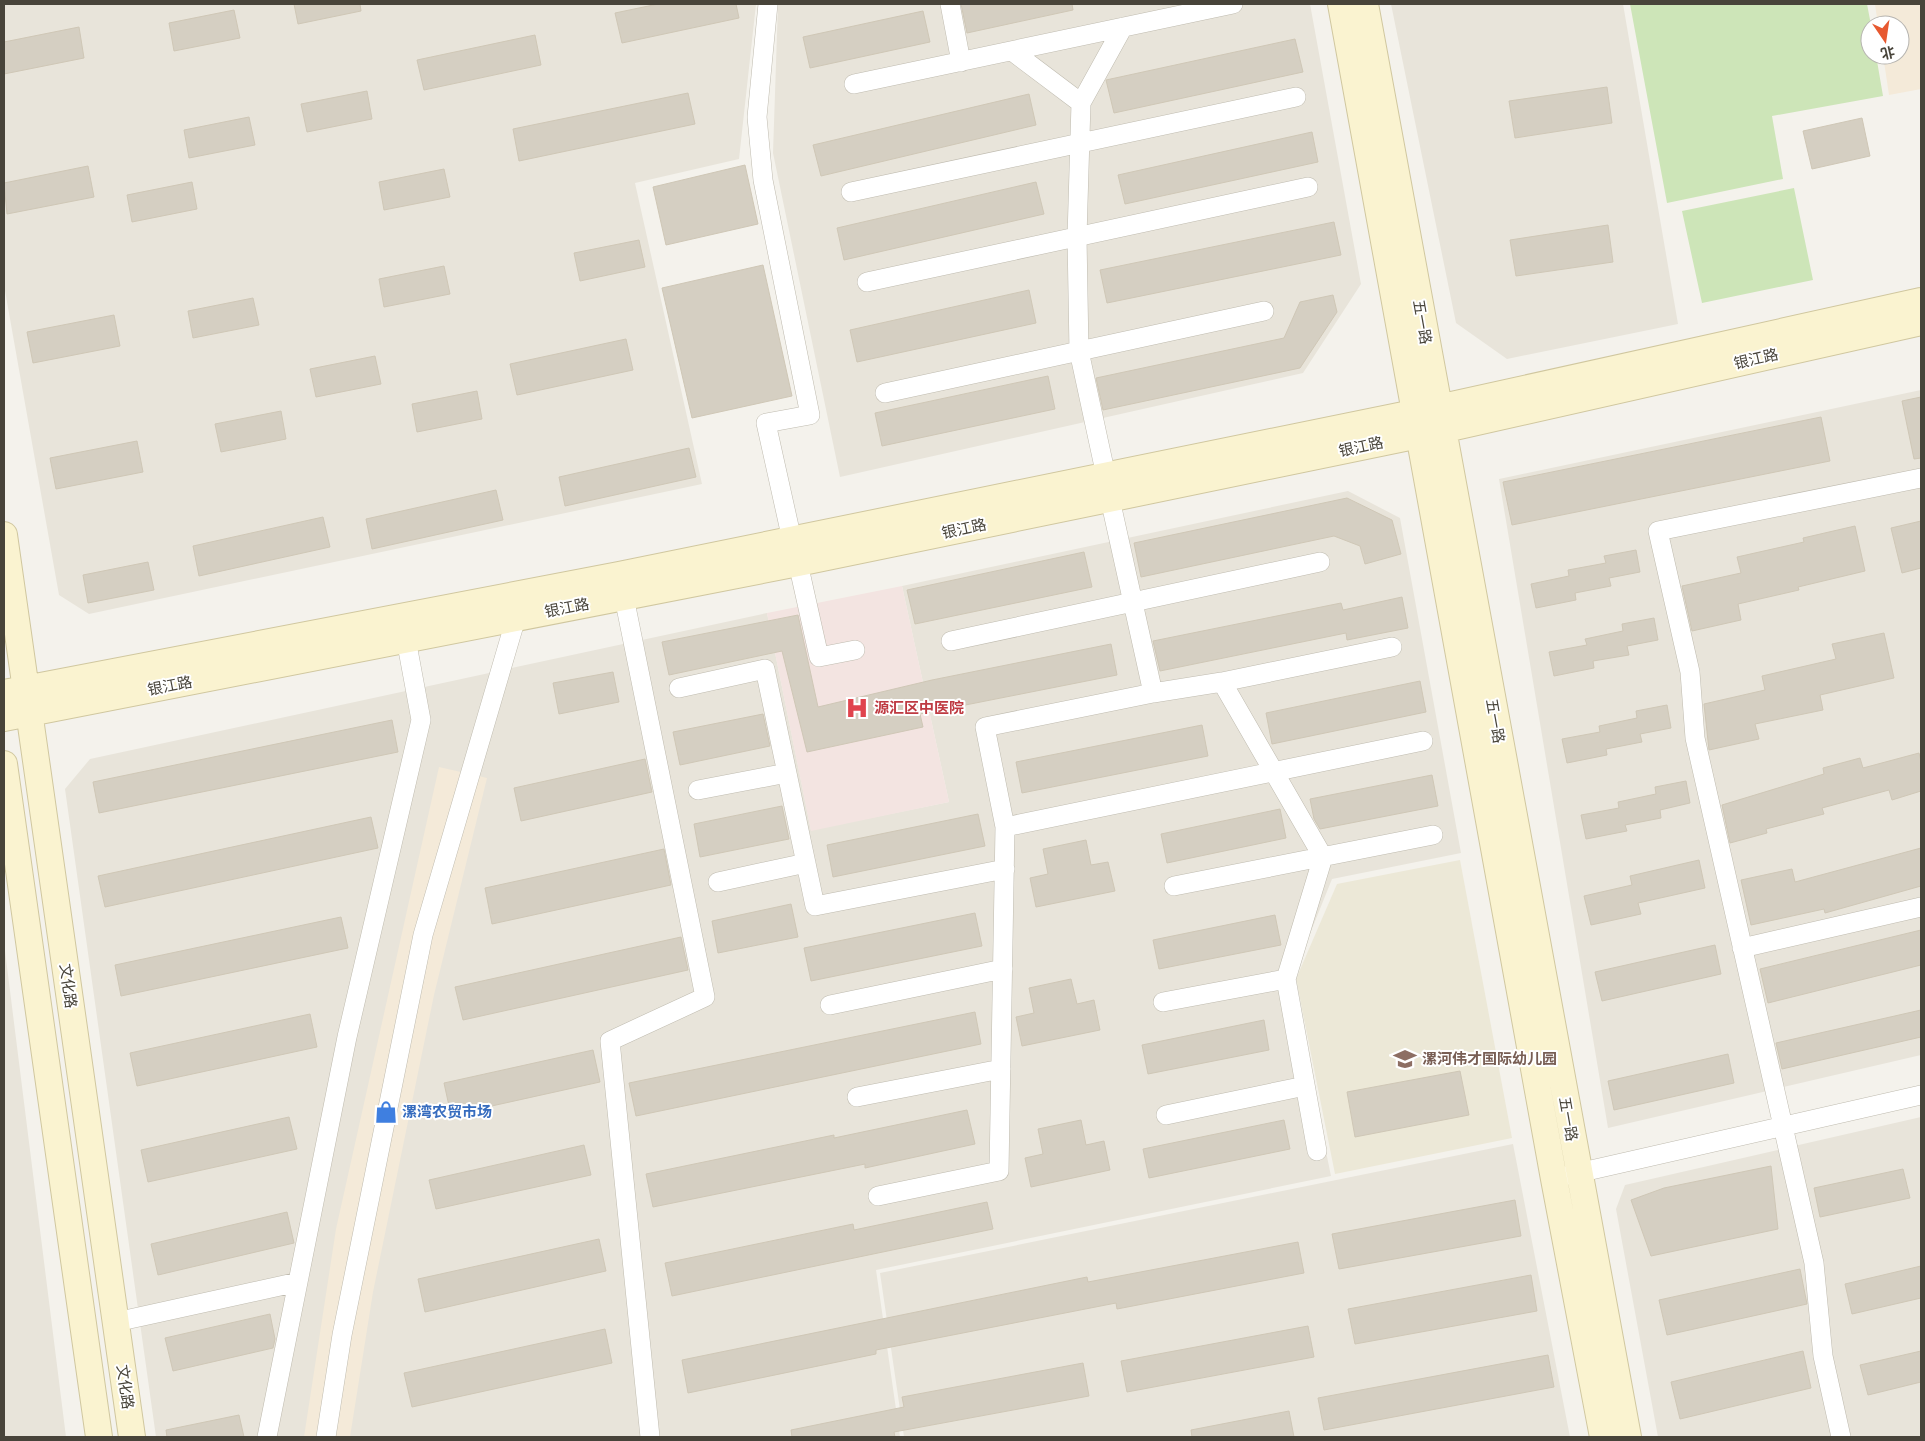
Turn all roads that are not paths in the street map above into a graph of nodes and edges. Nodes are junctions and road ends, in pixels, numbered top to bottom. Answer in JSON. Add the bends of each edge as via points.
{"nodes":[{"id":1,"x":768,"y":4,"type":"edge"},
{"id":2,"x":950,"y":4,"type":"edge"},
{"id":3,"x":1233,"y":4,"type":"edge"},
{"id":4,"x":1341,"y":4,"type":"edge"},
{"id":5,"x":1365,"y":4,"type":"edge"},
{"id":6,"x":1169,"y":11,"type":"edge"},
{"id":7,"x":1123,"y":27,"type":"junction"},
{"id":8,"x":1012,"y":51,"type":"junction"},
{"id":9,"x":961,"y":62,"type":"junction"},
{"id":10,"x":854,"y":84,"type":"dead end"},
{"id":11,"x":1296,"y":97,"type":"dead end"},
{"id":12,"x":1081,"y":102,"type":"junction"},
{"id":13,"x":1079,"y":143,"type":"junction"},
{"id":14,"x":1308,"y":187,"type":"dead end"},
{"id":15,"x":851,"y":192,"type":"dead end"},
{"id":16,"x":1077,"y":237,"type":"junction"},
{"id":17,"x":866,"y":282,"type":"dead end"},
{"id":18,"x":1921,"y":301,"type":"edge"},
{"id":19,"x":1264,"y":311,"type":"dead end"},
{"id":20,"x":1921,"y":322,"type":"edge"},
{"id":21,"x":1079,"y":351,"type":"junction"},
{"id":22,"x":885,"y":393,"type":"dead end"},
{"id":23,"x":1428,"y":422,"type":"junction"},
{"id":24,"x":1921,"y":478,"type":"edge"},
{"id":25,"x":1108,"y":487,"type":"junction"},
{"id":26,"x":4,"y":535,"type":"edge"},
{"id":27,"x":795,"y":551,"type":"junction"},
{"id":28,"x":1320,"y":562,"type":"dead end"},
{"id":29,"x":621,"y":586,"type":"junction"},
{"id":30,"x":1133,"y":602,"type":"junction"},
{"id":31,"x":516,"y":618,"type":"junction"},
{"id":32,"x":404,"y":628,"type":"junction"},
{"id":33,"x":951,"y":642,"type":"dead end"},
{"id":34,"x":1392,"y":647,"type":"dead end"},
{"id":35,"x":855,"y":650,"type":"dead end"},
{"id":36,"x":1222,"y":682,"type":"junction"},
{"id":37,"x":679,"y":688,"type":"dead end"},
{"id":38,"x":1153,"y":693,"type":"junction"},
{"id":39,"x":20,"y":699,"type":"edge"},
{"id":40,"x":4,"y":718,"type":"edge"},
{"id":41,"x":1423,"y":741,"type":"dead end"},
{"id":42,"x":4,"y":764,"type":"edge"},
{"id":43,"x":1274,"y":771,"type":"junction"},
{"id":44,"x":787,"y":773,"type":"junction"},
{"id":45,"x":698,"y":790,"type":"dead end"},
{"id":46,"x":1005,"y":827,"type":"junction"},
{"id":47,"x":1432,"y":835,"type":"dead end"},
{"id":48,"x":1323,"y":856,"type":"junction"},
{"id":49,"x":806,"y":864,"type":"junction"},
{"id":50,"x":1005,"y":869,"type":"junction"},
{"id":51,"x":718,"y":882,"type":"dead end"},
{"id":52,"x":1174,"y":886,"type":"dead end"},
{"id":53,"x":1921,"y":908,"type":"edge"},
{"id":54,"x":1742,"y":948,"type":"junction"},
{"id":55,"x":1003,"y":969,"type":"junction"},
{"id":56,"x":1286,"y":979,"type":"junction"},
{"id":57,"x":1163,"y":1002,"type":"dead end"},
{"id":58,"x":830,"y":1005,"type":"dead end"},
{"id":59,"x":1001,"y":1069,"type":"junction"},
{"id":60,"x":1306,"y":1086,"type":"junction"},
{"id":61,"x":1921,"y":1095,"type":"edge"},
{"id":62,"x":857,"y":1097,"type":"dead end"},
{"id":63,"x":1166,"y":1115,"type":"dead end"},
{"id":64,"x":1782,"y":1127,"type":"junction"},
{"id":65,"x":1317,"y":1151,"type":"dead end"},
{"id":66,"x":1566,"y":1176,"type":"junction"},
{"id":67,"x":878,"y":1196,"type":"dead end"},
{"id":68,"x":298,"y":1282,"type":"junction"},
{"id":69,"x":116,"y":1322,"type":"junction"},
{"id":70,"x":98,"y":1437,"type":"edge"},
{"id":71,"x":132,"y":1437,"type":"edge"},
{"id":72,"x":267,"y":1437,"type":"edge"},
{"id":73,"x":326,"y":1437,"type":"edge"},
{"id":74,"x":650,"y":1437,"type":"edge"},
{"id":75,"x":1603,"y":1437,"type":"edge"},
{"id":76,"x":1628,"y":1437,"type":"edge"},
{"id":77,"x":1841,"y":1437,"type":"edge"}],
"edges":[{"from":1,"to":27,"type":"street","via":[[757,117],[762,180],[810,415],[766,423]]},
{"from":2,"to":9,"type":"street"},
{"from":3,"to":6,"type":"street"},
{"from":4,"to":23,"type":"street","name":"五一路"},
{"from":5,"to":23,"type":"street","name":"五一路"},
{"from":6,"to":7,"type":"street"},
{"from":7,"to":8,"type":"street"},
{"from":7,"to":12,"type":"street"},
{"from":8,"to":9,"type":"street"},
{"from":8,"to":12,"type":"street"},
{"from":9,"to":10,"type":"street"},
{"from":11,"to":13,"type":"street"},
{"from":12,"to":13,"type":"street"},
{"from":13,"to":15,"type":"street"},
{"from":13,"to":16,"type":"street"},
{"from":14,"to":16,"type":"street"},
{"from":16,"to":17,"type":"street"},
{"from":16,"to":21,"type":"street"},
{"from":18,"to":23,"type":"street","name":"银江路"},
{"from":19,"to":21,"type":"street"},
{"from":20,"to":23,"type":"street","name":"银江路"},
{"from":21,"to":22,"type":"street"},
{"from":21,"to":25,"type":"street"},
{"from":23,"to":25,"type":"street","name":"银江路"},
{"from":23,"to":66,"type":"street","name":"五一路"},
{"from":24,"to":54,"type":"street","via":[[1658,531],[1690,672],[1695,738]]},
{"from":25,"to":27,"type":"street","name":"银江路"},
{"from":25,"to":30,"type":"street"},
{"from":26,"to":39,"type":"street","name":"文化路"},
{"from":27,"to":29,"type":"street","name":"银江路"},
{"from":27,"to":35,"type":"street","via":[[819,657]]},
{"from":28,"to":30,"type":"street"},
{"from":29,"to":31,"type":"street","name":"银江路"},
{"from":29,"to":32,"type":"street","name":"银江路"},
{"from":29,"to":74,"type":"street","via":[[705,998],[610,1041]]},
{"from":30,"to":33,"type":"street"},
{"from":30,"to":38,"type":"street"},
{"from":31,"to":32,"type":"street","name":"银江路"},
{"from":31,"to":73,"type":"street","via":[[423,935],[342,1335]]},
{"from":32,"to":39,"type":"street","name":"银江路"},
{"from":32,"to":68,"type":"street","via":[[421,720],[347,1037]]},
{"from":34,"to":36,"type":"street"},
{"from":36,"to":38,"type":"street"},
{"from":36,"to":43,"type":"street"},
{"from":37,"to":44,"type":"street","via":[[765,669]]},
{"from":38,"to":46,"type":"street","via":[[985,727]]},
{"from":39,"to":40,"type":"street","name":"银江路"},
{"from":39,"to":69,"type":"street","name":"文化路"},
{"from":41,"to":43,"type":"street"},
{"from":42,"to":70,"type":"street"},
{"from":43,"to":46,"type":"street"},
{"from":43,"to":48,"type":"street"},
{"from":44,"to":45,"type":"street"},
{"from":44,"to":49,"type":"street"},
{"from":46,"to":50,"type":"street"},
{"from":47,"to":48,"type":"street"},
{"from":48,"to":52,"type":"street"},
{"from":48,"to":56,"type":"street"},
{"from":49,"to":50,"type":"street","via":[[815,906]]},
{"from":49,"to":51,"type":"street"},
{"from":50,"to":55,"type":"street"},
{"from":53,"to":54,"type":"street"},
{"from":54,"to":64,"type":"street"},
{"from":55,"to":58,"type":"street"},
{"from":55,"to":59,"type":"street"},
{"from":56,"to":57,"type":"street"},
{"from":56,"to":60,"type":"street"},
{"from":59,"to":62,"type":"street"},
{"from":59,"to":67,"type":"street","via":[[999,1171]]},
{"from":60,"to":63,"type":"street"},
{"from":60,"to":65,"type":"street"},
{"from":61,"to":64,"type":"street"},
{"from":64,"to":66,"type":"street"},
{"from":64,"to":77,"type":"street","via":[[1814,1263],[1823,1356]]},
{"from":66,"to":75,"type":"street","name":"五一路"},
{"from":66,"to":76,"type":"street","name":"五一路"},
{"from":68,"to":69,"type":"street"},
{"from":68,"to":72,"type":"street"},
{"from":69,"to":71,"type":"street","name":"文化路"}]}
